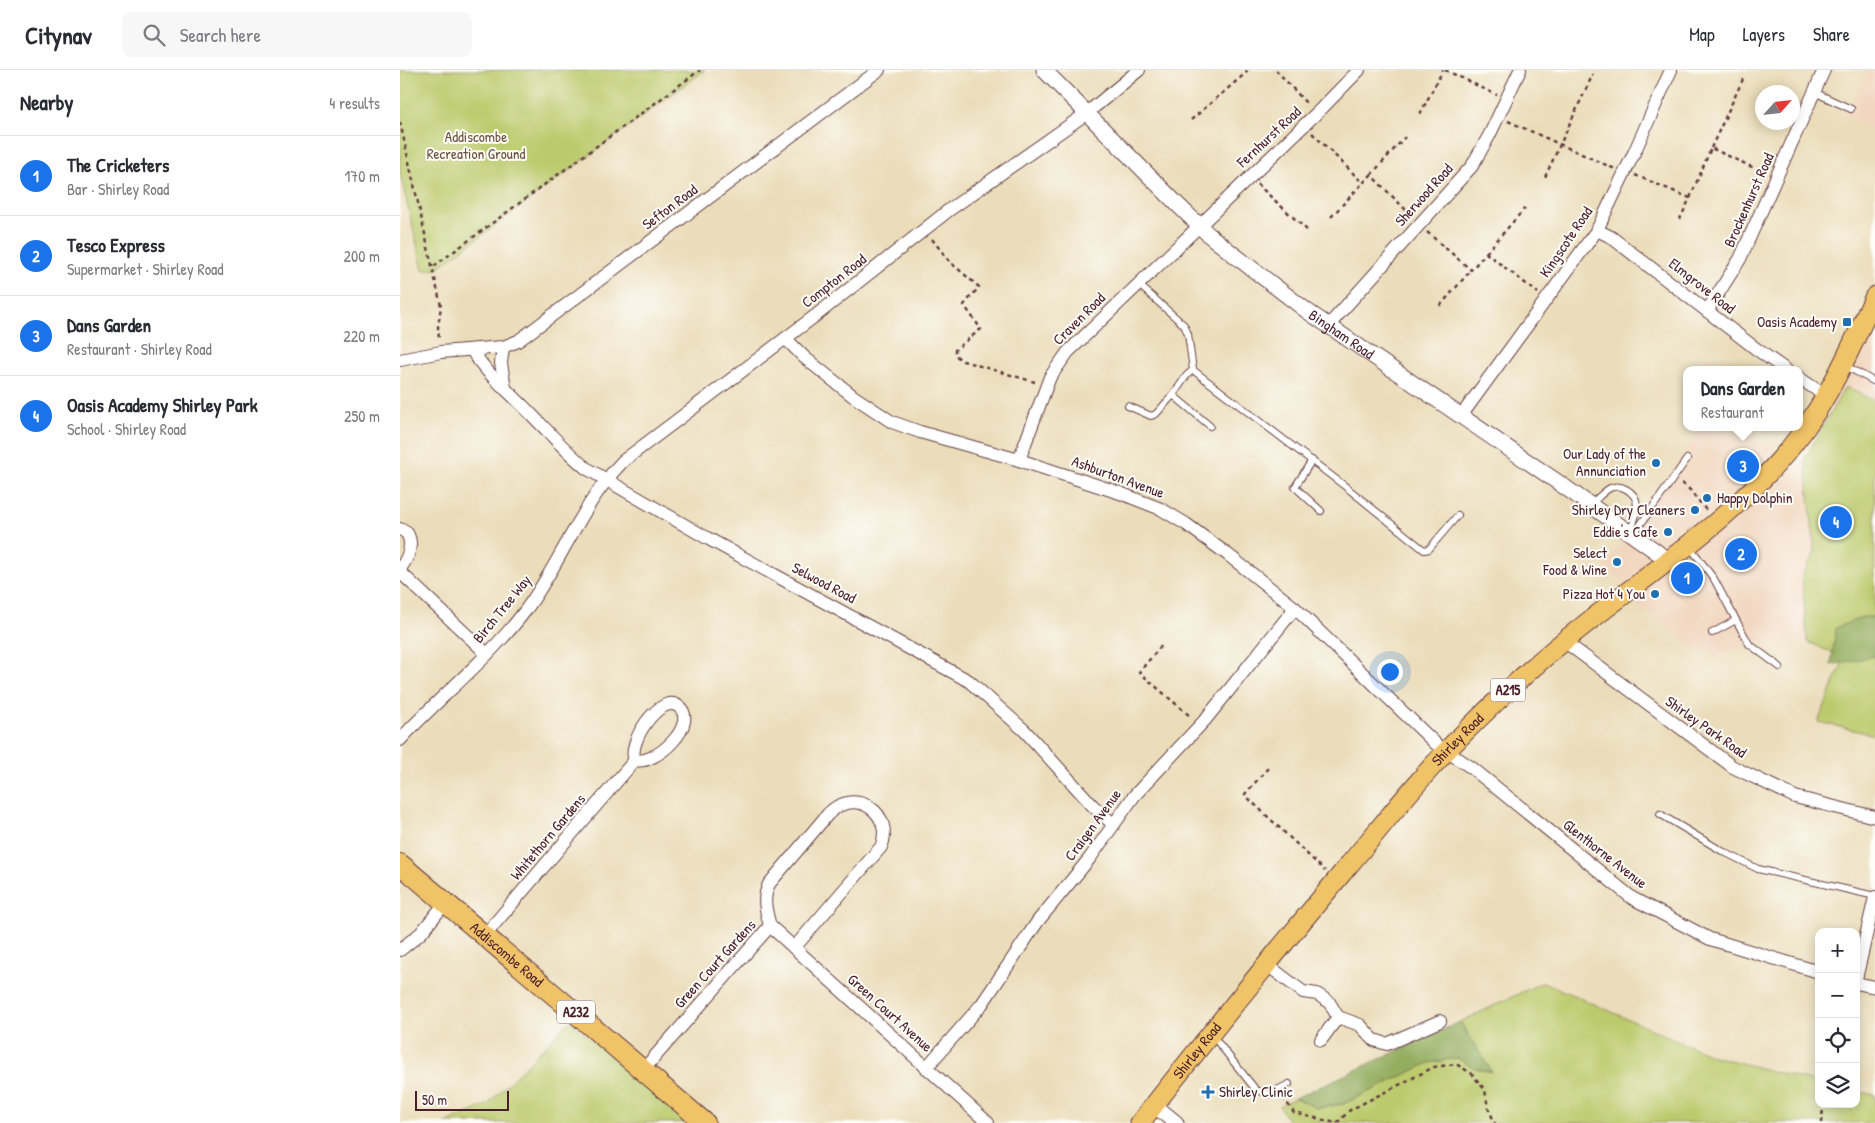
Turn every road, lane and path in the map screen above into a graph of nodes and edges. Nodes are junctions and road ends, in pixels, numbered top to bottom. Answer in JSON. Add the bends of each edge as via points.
{"nodes":[{"id":1,"x":700,"y":70,"type":"edge"},
{"id":2,"x":879,"y":70,"type":"edge"},
{"id":3,"x":1044,"y":70,"type":"edge"},
{"id":4,"x":1139,"y":70,"type":"edge"},
{"id":5,"x":1276,"y":70,"type":"edge"},
{"id":6,"x":1359,"y":70,"type":"edge"},
{"id":7,"x":1444,"y":70,"type":"edge"},
{"id":8,"x":1520,"y":70,"type":"edge"},
{"id":9,"x":1670,"y":70,"type":"edge"},
{"id":10,"x":1824,"y":70,"type":"edge"},
{"id":11,"x":1247,"y":71,"type":"edge"},
{"id":12,"x":1594,"y":74,"type":"dead end"},
{"id":13,"x":1744,"y":77,"type":"dead end"},
{"id":14,"x":1814,"y":92,"type":"junction"},
{"id":15,"x":1498,"y":95,"type":"dead end"},
{"id":16,"x":1310,"y":107,"type":"dead end"},
{"id":17,"x":1851,"y":108,"type":"dead end"},
{"id":18,"x":1087,"y":113,"type":"junction"},
{"id":19,"x":1420,"y":114,"type":"dead end"},
{"id":20,"x":1191,"y":120,"type":"dead end"},
{"id":21,"x":1506,"y":120,"type":"dead end"},
{"id":22,"x":400,"y":122,"type":"edge"},
{"id":23,"x":1311,"y":132,"type":"dead end"},
{"id":24,"x":1405,"y":137,"type":"dead end"},
{"id":25,"x":1562,"y":145,"type":"junction"},
{"id":26,"x":1711,"y":148,"type":"junction"},
{"id":27,"x":1616,"y":169,"type":"dead end"},
{"id":28,"x":1768,"y":174,"type":"dead end"},
{"id":29,"x":1370,"y":175,"type":"junction"},
{"id":30,"x":1634,"y":175,"type":"dead end"},
{"id":31,"x":1545,"y":177,"type":"dead end"},
{"id":32,"x":1256,"y":183,"type":"dead end"},
{"id":33,"x":1363,"y":183,"type":"junction"},
{"id":34,"x":1690,"y":198,"type":"junction"},
{"id":35,"x":1525,"y":208,"type":"dead end"},
{"id":36,"x":1331,"y":218,"type":"dead end"},
{"id":37,"x":1414,"y":218,"type":"dead end"},
{"id":38,"x":1680,"y":218,"type":"dead end"},
{"id":39,"x":1199,"y":225,"type":"junction"},
{"id":40,"x":924,"y":230,"type":"junction"},
{"id":41,"x":1307,"y":230,"type":"dead end"},
{"id":42,"x":1597,"y":230,"type":"junction"},
{"id":43,"x":1426,"y":231,"type":"dead end"},
{"id":44,"x":1486,"y":253,"type":"junction"},
{"id":45,"x":434,"y":266,"type":"junction"},
{"id":46,"x":1470,"y":270,"type":"junction"},
{"id":47,"x":1137,"y":284,"type":"junction"},
{"id":48,"x":1539,"y":294,"type":"dead end"},
{"id":49,"x":1875,"y":296,"type":"edge"},
{"id":50,"x":1440,"y":306,"type":"dead end"},
{"id":51,"x":1707,"y":311,"type":"junction"},
{"id":52,"x":1328,"y":326,"type":"junction"},
{"id":53,"x":786,"y":339,"type":"junction"},
{"id":54,"x":503,"y":347,"type":"junction"},
{"id":55,"x":472,"y":350,"type":"junction"},
{"id":56,"x":441,"y":352,"type":"junction"},
{"id":57,"x":400,"y":360,"type":"edge"},
{"id":58,"x":1843,"y":365,"type":"junction"},
{"id":59,"x":1781,"y":366,"type":"edge"},
{"id":60,"x":1193,"y":370,"type":"junction"},
{"id":61,"x":1803,"y":381,"type":"edge"},
{"id":62,"x":1875,"y":382,"type":"edge"},
{"id":63,"x":1046,"y":386,"type":"junction"},
{"id":64,"x":506,"y":388,"type":"junction"},
{"id":65,"x":1173,"y":395,"type":"junction"},
{"id":66,"x":1826,"y":396,"type":"junction"},
{"id":67,"x":1128,"y":406,"type":"dead end"},
{"id":68,"x":1461,"y":416,"type":"junction"},
{"id":69,"x":1210,"y":426,"type":"dead end"},
{"id":70,"x":1803,"y":430,"type":"edge"},
{"id":71,"x":1802,"y":431,"type":"edge"},
{"id":72,"x":1687,"y":459,"type":"dead end"},
{"id":73,"x":1019,"y":460,"type":"junction"},
{"id":74,"x":1312,"y":460,"type":"junction"},
{"id":75,"x":1674,"y":477,"type":"junction"},
{"id":76,"x":606,"y":480,"type":"junction"},
{"id":77,"x":1590,"y":505,"type":"junction"},
{"id":78,"x":1321,"y":511,"type":"dead end"},
{"id":79,"x":1458,"y":516,"type":"dead end"},
{"id":80,"x":1717,"y":522,"type":"junction"},
{"id":81,"x":400,"y":529,"type":"edge"},
{"id":82,"x":1632,"y":534,"type":"junction"},
{"id":83,"x":1689,"y":546,"type":"junction"},
{"id":84,"x":1668,"y":561,"type":"junction"},
{"id":85,"x":400,"y":571,"type":"edge"},
{"id":86,"x":1295,"y":608,"type":"junction"},
{"id":87,"x":1736,"y":620,"type":"junction"},
{"id":88,"x":1712,"y":633,"type":"dead end"},
{"id":89,"x":1564,"y":641,"type":"junction"},
{"id":90,"x":1161,"y":646,"type":"dead end"},
{"id":91,"x":487,"y":654,"type":"junction"},
{"id":92,"x":1780,"y":667,"type":"dead end"},
{"id":93,"x":1194,"y":720,"type":"dead end"},
{"id":94,"x":400,"y":740,"type":"edge"},
{"id":95,"x":1446,"y":751,"type":"junction"},
{"id":96,"x":635,"y":760,"type":"junction"},
{"id":97,"x":1268,"y":768,"type":"dead end"},
{"id":98,"x":1660,"y":814,"type":"dead end"},
{"id":99,"x":1875,"y":817,"type":"edge"},
{"id":100,"x":1113,"y":824,"type":"junction"},
{"id":101,"x":400,"y":864,"type":"edge"},
{"id":102,"x":1328,"y":874,"type":"dead end"},
{"id":103,"x":1875,"y":896,"type":"edge"},
{"id":104,"x":446,"y":902,"type":"junction"},
{"id":105,"x":770,"y":926,"type":"junction"},
{"id":106,"x":485,"y":935,"type":"junction"},
{"id":107,"x":794,"y":948,"type":"junction"},
{"id":108,"x":400,"y":950,"type":"edge"},
{"id":109,"x":1266,"y":964,"type":"junction"},
{"id":110,"x":1815,"y":971,"type":"edge"},
{"id":111,"x":1857,"y":973,"type":"edge"},
{"id":112,"x":1860,"y":984,"type":"edge"},
{"id":113,"x":1875,"y":987,"type":"edge"},
{"id":114,"x":1338,"y":1017,"type":"junction"},
{"id":115,"x":1440,"y":1020,"type":"dead end"},
{"id":116,"x":1211,"y":1033,"type":"junction"},
{"id":117,"x":1320,"y":1040,"type":"dead end"},
{"id":118,"x":926,"y":1068,"type":"junction"},
{"id":119,"x":643,"y":1070,"type":"junction"},
{"id":120,"x":1289,"y":1084,"type":"dead end"},
{"id":121,"x":1278,"y":1089,"type":"junction"},
{"id":122,"x":1154,"y":1105,"type":"junction"},
{"id":123,"x":1823,"y":1108,"type":"edge"},
{"id":124,"x":705,"y":1123,"type":"edge"},
{"id":125,"x":988,"y":1123,"type":"edge"},
{"id":126,"x":1140,"y":1123,"type":"edge"},
{"id":127,"x":1176,"y":1123,"type":"edge"},
{"id":128,"x":1336,"y":1123,"type":"edge"},
{"id":129,"x":1495,"y":1123,"type":"edge"},
{"id":130,"x":1822,"y":1123,"type":"edge"}],
"edges":[{"from":1,"to":45,"type":"path"},
{"from":2,"to":54,"type":"street","name":"Sefton Road","via":[[525,336]]},
{"from":3,"to":18,"type":"street","name":"Bingham Road"},
{"from":4,"to":18,"type":"street","name":"Compton Road"},
{"from":5,"to":16,"type":"path"},
{"from":6,"to":39,"type":"street","name":"Fernhurst Road"},
{"from":7,"to":15,"type":"path"},
{"from":7,"to":19,"type":"path"},
{"from":8,"to":52,"type":"street","name":"Sherwood Road","via":[[1472,166]]},
{"from":9,"to":42,"type":"street","name":"Kingscote Road"},
{"from":10,"to":14,"type":"street","name":"Brockenhurst Road"},
{"from":11,"to":20,"type":"path"},
{"from":12,"to":25,"type":"path"},
{"from":13,"to":26,"type":"path"},
{"from":14,"to":17,"type":"lane"},
{"from":14,"to":51,"type":"street","name":"Brockenhurst Road","via":[[1740,259]]},
{"from":18,"to":39,"type":"street","name":"Bingham Road"},
{"from":18,"to":40,"type":"street","name":"Compton Road"},
{"from":21,"to":25,"type":"path"},
{"from":22,"to":45,"type":"path"},
{"from":23,"to":33,"type":"path"},
{"from":24,"to":29,"type":"path"},
{"from":25,"to":27,"type":"path"},
{"from":25,"to":31,"type":"path"},
{"from":26,"to":28,"type":"path"},
{"from":26,"to":34,"type":"path"},
{"from":29,"to":33,"type":"path"},
{"from":29,"to":37,"type":"path"},
{"from":30,"to":34,"type":"path"},
{"from":32,"to":41,"type":"path"},
{"from":33,"to":36,"type":"path"},
{"from":34,"to":38,"type":"path"},
{"from":35,"to":44,"type":"path"},
{"from":39,"to":47,"type":"street","name":"Craven Road"},
{"from":39,"to":52,"type":"street","name":"Bingham Road"},
{"from":40,"to":53,"type":"street","name":"Compton Road"},
{"from":40,"to":63,"type":"path","via":[[950,262],[979,287],[964,305],[981,329],[955,350],[955,355],[963,361]]},
{"from":42,"to":51,"type":"street","name":"Elmgrove Road","via":[[1612,237]]},
{"from":42,"to":68,"type":"street","name":"Kingscote Road"},
{"from":43,"to":46,"type":"path"},
{"from":44,"to":46,"type":"path"},
{"from":44,"to":48,"type":"path"},
{"from":45,"to":56,"type":"path","via":[[441,306],[438,333]]},
{"from":46,"to":50,"type":"path"},
{"from":47,"to":60,"type":"lane","via":[[1184,325]]},
{"from":47,"to":63,"type":"street","name":"Craven Road","via":[[1076,343]]},
{"from":49,"to":58,"type":"main road","name":"Shirley Road","number":"A215"},
{"from":51,"to":59,"type":"street","name":"Elmgrove Road"},
{"from":52,"to":68,"type":"street","name":"Bingham Road"},
{"from":53,"to":73,"type":"street","name":"Ashburton Avenue","via":[[848,392],[892,422]]},
{"from":53,"to":76,"type":"street","name":"Compton Road","via":[[633,452]]},
{"from":54,"to":55,"type":"street","name":"Sefton Road"},
{"from":54,"to":64,"type":"street","via":[[501,363]]},
{"from":55,"to":56,"type":"street","name":"Sefton Road"},
{"from":55,"to":64,"type":"street","name":"Selwood Road","via":[[485,369]]},
{"from":56,"to":57,"type":"street","name":"Sefton Road"},
{"from":58,"to":62,"type":"lane"},
{"from":58,"to":66,"type":"main road","name":"Shirley Road","number":"A215"},
{"from":60,"to":65,"type":"lane"},
{"from":60,"to":74,"type":"lane"},
{"from":61,"to":66,"type":"street"},
{"from":63,"to":73,"type":"street","name":"Craven Road"},
{"from":64,"to":76,"type":"street","name":"Selwood Road","via":[[572,456]]},
{"from":65,"to":67,"type":"lane","via":[[1154,416]]},
{"from":65,"to":69,"type":"lane"},
{"from":66,"to":70,"type":"main road","name":"Shirley Road","number":"A215"},
{"from":68,"to":77,"type":"street","name":"Bingham Road"},
{"from":71,"to":80,"type":"main road","name":"Shirley Road","number":"A215","via":[[1752,490]]},
{"from":72,"to":75,"type":"lane"},
{"from":73,"to":86,"type":"street","name":"Ashburton Avenue","via":[[1126,495],[1170,514],[1209,540]]},
{"from":74,"to":78,"type":"lane","via":[[1295,487]]},
{"from":74,"to":79,"type":"lane","via":[[1424,550],[1429,549]]},
{"from":75,"to":80,"type":"path","via":[[1690,490]]},
{"from":75,"to":82,"type":"lane"},
{"from":76,"to":91,"type":"street","name":"Birch Tree Way","via":[[537,594]]},
{"from":76,"to":100,"type":"street","name":"Selwood Road","via":[[969,681],[1025,731]]},
{"from":77,"to":82,"type":"street","name":"Bingham Road"},
{"from":77,"to":82,"type":"lane","via":[[1616,487],[1631,492],[1638,508]]},
{"from":80,"to":83,"type":"main road","name":"Shirley Road","number":"A215"},
{"from":81,"to":85,"type":"street","via":[[411,541]]},
{"from":82,"to":84,"type":"street","name":"Bingham Road"},
{"from":83,"to":84,"type":"main road","name":"Shirley Road","number":"A215"},
{"from":83,"to":87,"type":"lane","via":[[1714,579]]},
{"from":84,"to":89,"type":"main road","name":"Shirley Road","number":"A215"},
{"from":85,"to":91,"type":"street"},
{"from":86,"to":95,"type":"street","name":"Ashburton Avenue"},
{"from":86,"to":100,"type":"street","name":"Craigen Avenue","via":[[1208,718],[1143,786]]},
{"from":87,"to":88,"type":"lane"},
{"from":87,"to":92,"type":"lane","via":[[1749,644]]},
{"from":89,"to":95,"type":"main road","name":"Shirley Road","number":"A215"},
{"from":89,"to":99,"type":"street","name":"Shirley Park Road","via":[[1733,767],[1795,797]]},
{"from":90,"to":93,"type":"path","via":[[1139,672]]},
{"from":91,"to":94,"type":"street","name":"Birch Tree Way"},
{"from":95,"to":109,"type":"main road","name":"Shirley Road","number":"A215"},
{"from":95,"to":110,"type":"street","name":"Glenthorne Avenue","via":[[1472,768],[1632,898],[1710,939]]},
{"from":96,"to":96,"type":"street","via":[[632,756],[634,745],[652,716],[665,705],[679,707],[685,721],[676,737],[657,755],[644,761]]},
{"from":96,"to":106,"type":"street","name":"Whitethorn Gardens"},
{"from":97,"to":102,"type":"path","via":[[1246,796]]},
{"from":98,"to":103,"type":"lane","via":[[1758,868]]},
{"from":100,"to":118,"type":"street","name":"Craigen Avenue","via":[[1090,858],[1033,927],[982,1004]]},
{"from":101,"to":104,"type":"highway","name":"Addiscombe Road","number":"A232"},
{"from":103,"to":111,"type":"street"},
{"from":104,"to":106,"type":"highway","name":"Addiscombe Road","number":"A232"},
{"from":104,"to":108,"type":"street","via":[[421,932]]},
{"from":105,"to":107,"type":"street","name":"Green Court Avenue"},
{"from":105,"to":107,"type":"street","name":"Green Court Gardens","via":[[764,902],[769,884],[828,814],[849,802],[873,809],[884,828],[881,847]]},
{"from":105,"to":119,"type":"street","name":"Green Court Gardens"},
{"from":106,"to":119,"type":"highway","name":"Addiscombe Road","number":"A232"},
{"from":107,"to":118,"type":"street","name":"Green Court Avenue"},
{"from":109,"to":114,"type":"street","via":[[1303,992],[1317,994],[1329,1002]]},
{"from":109,"to":116,"type":"main road","name":"Shirley Road","number":"A215"},
{"from":112,"to":113,"type":"street"},
{"from":114,"to":115,"type":"street","via":[[1360,1025],[1374,1040],[1387,1044]]},
{"from":114,"to":117,"type":"street"},
{"from":116,"to":121,"type":"lane","via":[[1256,1090],[1269,1094]]},
{"from":116,"to":122,"type":"main road","name":"Shirley Road","number":"A215"},
{"from":118,"to":125,"type":"street","name":"Green Court Avenue"},
{"from":119,"to":124,"type":"highway","name":"Addiscombe Road","number":"A232"},
{"from":120,"to":121,"type":"lane"},
{"from":121,"to":128,"type":"path","via":[[1294,1112]]},
{"from":122,"to":126,"type":"main road","name":"Shirley Road","number":"A215"},
{"from":122,"to":127,"type":"street"},
{"from":123,"to":130,"type":"path"},
{"from":128,"to":129,"type":"path","via":[[1350,1110],[1434,1067],[1456,1064],[1472,1073],[1485,1090]]}]}
